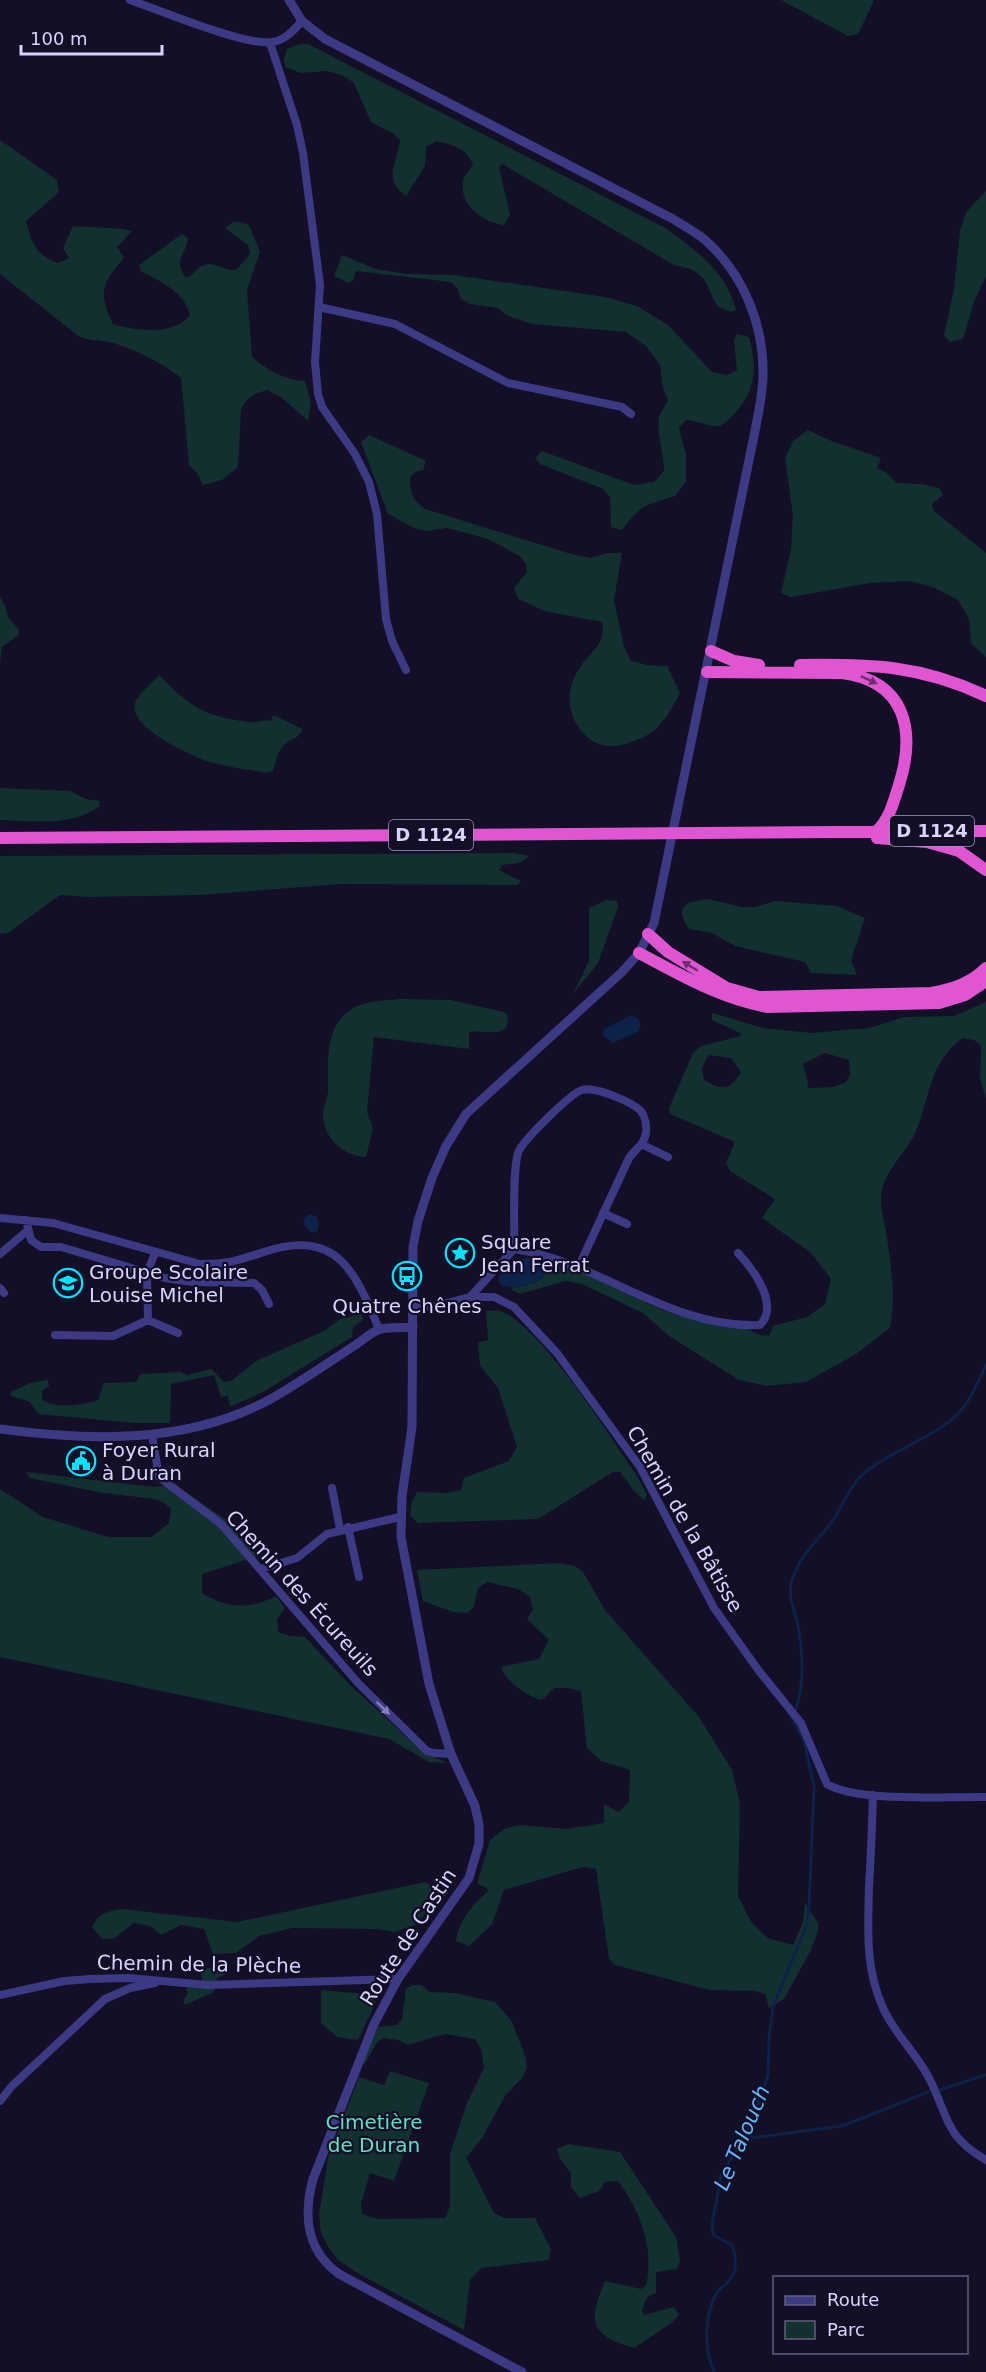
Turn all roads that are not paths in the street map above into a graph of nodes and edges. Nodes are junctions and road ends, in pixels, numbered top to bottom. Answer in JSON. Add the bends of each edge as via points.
{"nodes":[{"id":1,"x":130,"y":0,"type":"edge"},
{"id":2,"x":289,"y":0,"type":"edge"},
{"id":3,"x":302,"y":21,"type":"junction"},
{"id":4,"x":270,"y":43,"type":"junction"},
{"id":5,"x":319,"y":307,"type":"junction"},
{"id":6,"x":631,"y":414,"type":"dead end"},
{"id":7,"x":711,"y":651,"type":"junction"},
{"id":8,"x":406,"y":670,"type":"dead end"},
{"id":9,"x":707,"y":672,"type":"junction"},
{"id":10,"x":986,"y":696,"type":"edge"},
{"id":11,"x":862,"y":831,"type":"junction"},
{"id":12,"x":878,"y":831,"type":"junction"},
{"id":13,"x":986,"y":831,"type":"edge"},
{"id":14,"x":0,"y":838,"type":"edge"},
{"id":15,"x":986,"y":870,"type":"edge"},
{"id":16,"x":648,"y":934,"type":"junction"},
{"id":17,"x":639,"y":953,"type":"junction"},
{"id":18,"x":986,"y":968,"type":"edge"},
{"id":19,"x":986,"y":981,"type":"edge"},
{"id":20,"x":643,"y":1145,"type":"junction"},
{"id":21,"x":668,"y":1157,"type":"dead end"},
{"id":22,"x":603,"y":1213,"type":"junction"},
{"id":23,"x":0,"y":1218,"type":"edge"},
{"id":24,"x":26,"y":1220,"type":"junction"},
{"id":25,"x":627,"y":1224,"type":"dead end"},
{"id":26,"x":27,"y":1231,"type":"junction"},
{"id":27,"x":514,"y":1249,"type":"junction"},
{"id":28,"x":155,"y":1253,"type":"junction"},
{"id":29,"x":0,"y":1254,"type":"edge"},
{"id":30,"x":738,"y":1254,"type":"dead end"},
{"id":31,"x":578,"y":1268,"type":"junction"},
{"id":32,"x":147,"y":1273,"type":"junction"},
{"id":33,"x":470,"y":1297,"type":"junction"},
{"id":34,"x":269,"y":1304,"type":"dead end"},
{"id":35,"x":413,"y":1306,"type":"junction"},
{"id":36,"x":148,"y":1320,"type":"junction"},
{"id":37,"x":413,"y":1327,"type":"junction"},
{"id":38,"x":379,"y":1329,"type":"junction"},
{"id":39,"x":178,"y":1333,"type":"dead end"},
{"id":40,"x":55,"y":1335,"type":"dead end"},
{"id":41,"x":0,"y":1429,"type":"edge"},
{"id":42,"x":152,"y":1435,"type":"junction"},
{"id":43,"x":332,"y":1488,"type":"dead end"},
{"id":44,"x":400,"y":1516,"type":"junction"},
{"id":45,"x":344,"y":1528,"type":"junction"},
{"id":46,"x":261,"y":1569,"type":"junction"},
{"id":47,"x":359,"y":1577,"type":"dead end"},
{"id":48,"x":451,"y":1754,"type":"junction"},
{"id":49,"x":873,"y":1795,"type":"junction"},
{"id":50,"x":986,"y":1797,"type":"edge"},
{"id":51,"x":398,"y":1979,"type":"junction"},
{"id":52,"x":165,"y":1980,"type":"junction"},
{"id":53,"x":0,"y":1995,"type":"edge"},
{"id":54,"x":0,"y":2101,"type":"edge"},
{"id":55,"x":986,"y":2160,"type":"edge"},
{"id":56,"x":522,"y":2372,"type":"edge"}],
"edges":[{"from":1,"to":4,"type":"street","via":[[234,37]]},
{"from":2,"to":3,"type":"street","name":"Route de Castin"},
{"from":3,"to":4,"type":"street","via":[[282,39]]},
{"from":3,"to":7,"type":"street","name":"Route de Castin","via":[[324,39],[673,219],[704,239],[732,271],[750,302],[761,340],[763,377]]},
{"from":4,"to":5,"type":"street","via":[[303,153],[320,285]]},
{"from":5,"to":6,"type":"street","via":[[395,324],[508,383],[622,407]]},
{"from":5,"to":8,"type":"street","via":[[315,362],[321,407],[355,454],[369,482],[377,514],[386,619]]},
{"from":7,"to":9,"type":"street","name":"Route de Castin"},
{"from":7,"to":10,"type":"highway","via":[[752,665],[874,665],[907,669],[935,675]]},
{"from":9,"to":12,"type":"highway","one_way":true,"via":[[842,673],[859,675],[885,689],[900,709],[908,747],[888,818]]},
{"from":9,"to":16,"type":"street","name":"Route de Castin","via":[[654,922]]},
{"from":11,"to":12,"type":"highway"},
{"from":11,"to":14,"type":"highway","number":"D 1124"},
{"from":11,"to":15,"type":"highway","via":[[879,839],[927,842],[959,851]]},
{"from":12,"to":13,"type":"highway","number":"D 1124"},
{"from":16,"to":17,"type":"street","name":"Route de Castin"},
{"from":18,"to":16,"type":"highway","one_way":true,"via":[[954,989],[931,993],[759,997],[727,988],[668,952]]},
{"from":17,"to":19,"type":"highway","via":[[721,995],[768,1007],[939,1003],[965,995]]},
{"from":17,"to":35,"type":"street","name":"Route de Castin","via":[[478,1101],[455,1131],[432,1178],[418,1221],[413,1247]]},
{"from":20,"to":21,"type":"street"},
{"from":20,"to":22,"type":"street","via":[[629,1158]]},
{"from":20,"to":27,"type":"street","via":[[646,1125],[640,1110],[599,1090],[576,1092],[527,1138],[518,1154]]},
{"from":22,"to":25,"type":"street"},
{"from":22,"to":31,"type":"street"},
{"from":23,"to":24,"type":"street"},
{"from":24,"to":26,"type":"street"},
{"from":24,"to":28,"type":"street","via":[[53,1223]]},
{"from":26,"to":29,"type":"street"},
{"from":26,"to":32,"type":"street","via":[[41,1247],[61,1246]]},
{"from":27,"to":31,"type":"street","via":[[539,1252]]},
{"from":27,"to":33,"type":"street"},
{"from":28,"to":32,"type":"street"},
{"from":28,"to":38,"type":"street","via":[[219,1265],[283,1247],[318,1247],[344,1261],[353,1272]]},
{"from":30,"to":31,"type":"street","via":[[752,1267],[763,1288],[766,1311],[760,1325],[699,1317]]},
{"from":32,"to":34,"type":"street","via":[[194,1282],[254,1283]]},
{"from":32,"to":36,"type":"street"},
{"from":33,"to":35,"type":"street","via":[[431,1307]]},
{"from":33,"to":49,"type":"street","name":"Chemin de la Bâtisse","via":[[494,1297],[514,1307],[557,1353],[655,1491],[714,1608],[801,1723],[827,1784],[846,1792]]},
{"from":35,"to":37,"type":"street","name":"Route de Castin"},
{"from":36,"to":39,"type":"street"},
{"from":36,"to":40,"type":"street","via":[[112,1336]]},
{"from":37,"to":38,"type":"street"},
{"from":37,"to":44,"type":"street","name":"Route de Castin","via":[[412,1426]]},
{"from":38,"to":42,"type":"street","via":[[243,1413],[200,1427]]},
{"from":41,"to":42,"type":"street","via":[[73,1437]]},
{"from":42,"to":46,"type":"street","name":"Chemin des Écureuils","via":[[159,1477],[220,1524]]},
{"from":43,"to":45,"type":"street"},
{"from":44,"to":45,"type":"street"},
{"from":44,"to":48,"type":"street","name":"Route de Castin","via":[[403,1552],[429,1684]]},
{"from":45,"to":46,"type":"street","via":[[319,1539],[297,1558]]},
{"from":45,"to":47,"type":"street"},
{"from":46,"to":48,"type":"street","name":"Chemin des Écureuils","one_way":true,"via":[[358,1683],[427,1751]]},
{"from":48,"to":51,"type":"street","name":"Route de Castin","via":[[475,1806],[479,1825],[475,1861],[469,1878]]},
{"from":49,"to":50,"type":"street","name":"Chemin de la Bâtisse"},
{"from":49,"to":55,"type":"street","via":[[867,1937],[875,1988],[884,2010],[928,2078],[952,2133]]},
{"from":51,"to":52,"type":"street","name":"Chemin de la Plèche","via":[[208,1985]]},
{"from":51,"to":56,"type":"street","name":"Route de Castin","via":[[355,2068],[313,2179],[308,2197],[309,2233],[320,2256],[339,2274]]},
{"from":52,"to":53,"type":"street","name":"Chemin de la Plèche","via":[[90,1978]]},
{"from":52,"to":54,"type":"street","via":[[105,1999]]}]}
